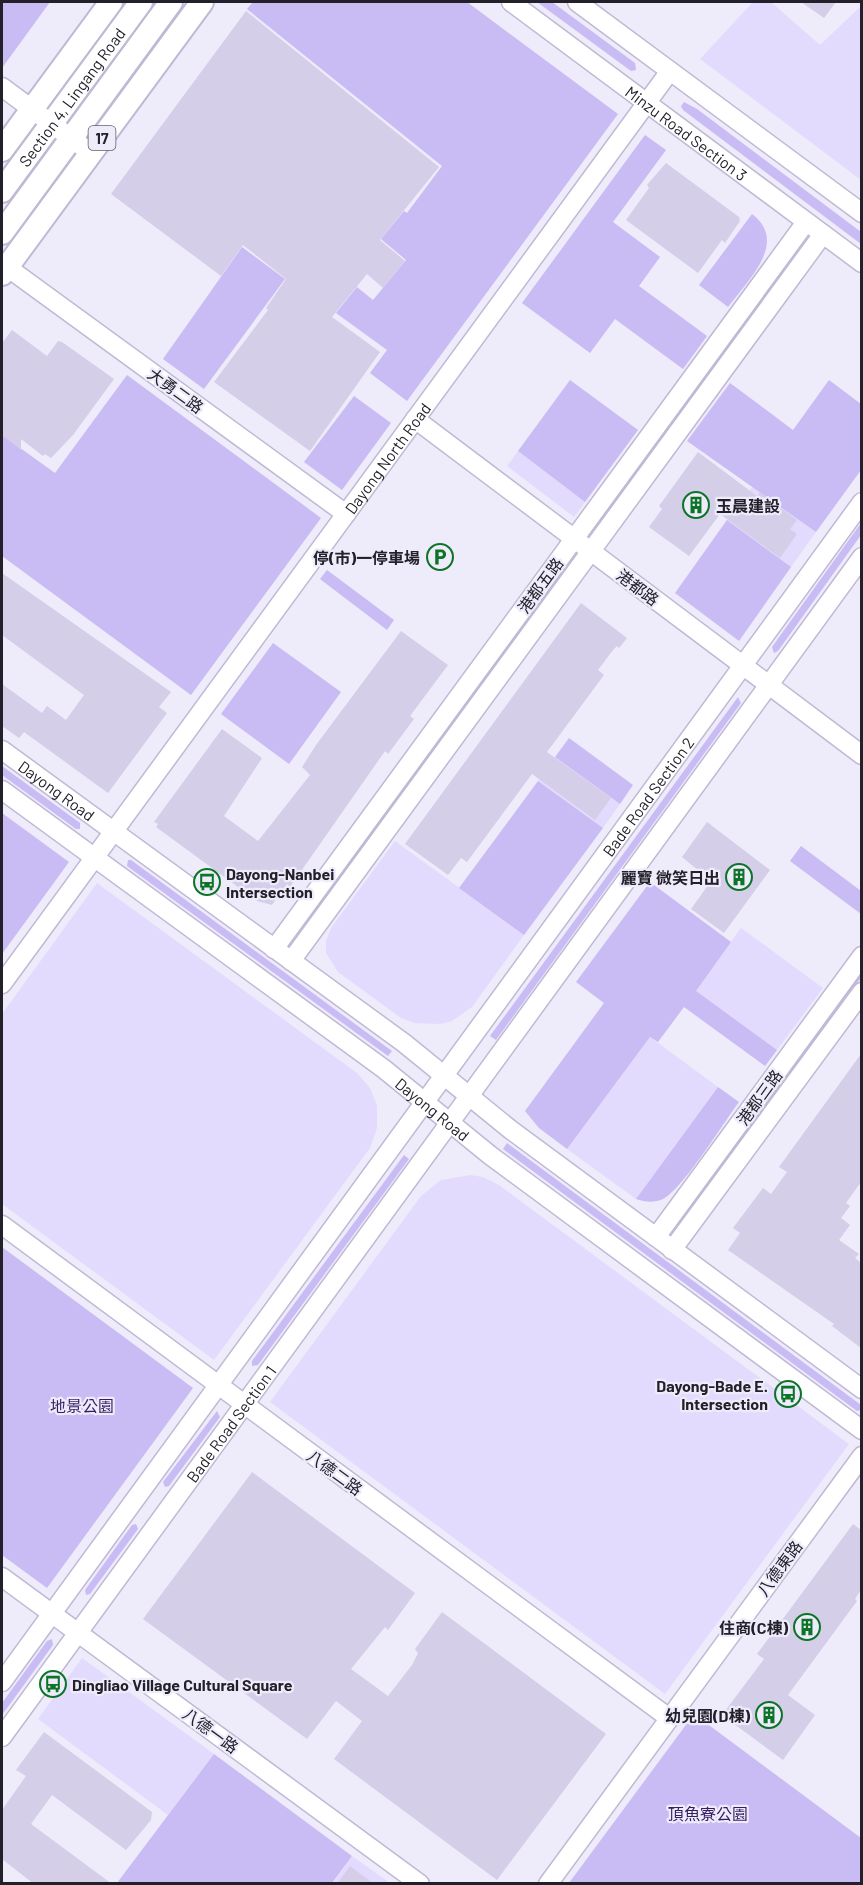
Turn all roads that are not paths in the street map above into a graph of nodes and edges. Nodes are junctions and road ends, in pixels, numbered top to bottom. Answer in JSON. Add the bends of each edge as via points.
{"nodes":[{"id":1,"x":111,"y":2,"type":"edge"},
{"id":2,"x":141,"y":2,"type":"edge"},
{"id":3,"x":171,"y":2,"type":"edge"},
{"id":4,"x":202,"y":2,"type":"edge"},
{"id":5,"x":511,"y":2,"type":"edge"},
{"id":6,"x":577,"y":2,"type":"edge"},
{"id":7,"x":670,"y":71,"type":"junction"},
{"id":8,"x":2,"y":87,"type":"edge"},
{"id":9,"x":647,"y":103,"type":"junction"},
{"id":10,"x":32,"y":109,"type":"junction"},
{"id":11,"x":52,"y":123,"type":"junction"},
{"id":12,"x":71,"y":138,"type":"junction"},
{"id":13,"x":2,"y":150,"type":"edge"},
{"id":14,"x":91,"y":153,"type":"junction"},
{"id":15,"x":2,"y":191,"type":"edge"},
{"id":16,"x":861,"y":213,"type":"edge"},
{"id":17,"x":807,"y":222,"type":"junction"},
{"id":18,"x":2,"y":233,"type":"edge"},
{"id":19,"x":823,"y":234,"type":"junction"},
{"id":20,"x":861,"y":263,"type":"edge"},
{"id":21,"x":4,"y":270,"type":"edge"},
{"id":22,"x":415,"y":419,"type":"junction"},
{"id":23,"x":861,"y":501,"type":"edge"},
{"id":24,"x":346,"y":514,"type":"junction"},
{"id":25,"x":574,"y":539,"type":"junction"},
{"id":26,"x":591,"y":551,"type":"junction"},
{"id":27,"x":861,"y":557,"type":"edge"},
{"id":28,"x":743,"y":666,"type":"junction"},
{"id":29,"x":769,"y":686,"type":"junction"},
{"id":30,"x":2,"y":750,"type":"edge"},
{"id":31,"x":861,"y":755,"type":"edge"},
{"id":32,"x":2,"y":790,"type":"edge"},
{"id":33,"x":104,"y":845,"type":"junction"},
{"id":34,"x":274,"y":948,"type":"junction"},
{"id":35,"x":861,"y":956,"type":"edge"},
{"id":36,"x":291,"y":961,"type":"junction"},
{"id":37,"x":2,"y":984,"type":"edge"},
{"id":38,"x":861,"y":992,"type":"edge"},
{"id":39,"x":435,"y":1090,"type":"junction"},
{"id":40,"x":460,"y":1110,"type":"junction"},
{"id":41,"x":2,"y":1225,"type":"edge"},
{"id":42,"x":656,"y":1237,"type":"junction"},
{"id":43,"x":672,"y":1250,"type":"junction"},
{"id":44,"x":219,"y":1385,"type":"junction"},
{"id":45,"x":861,"y":1389,"type":"edge"},
{"id":46,"x":245,"y":1404,"type":"junction"},
{"id":47,"x":861,"y":1430,"type":"edge"},
{"id":48,"x":861,"y":1456,"type":"edge"},
{"id":49,"x":138,"y":1496,"type":"junction"},
{"id":50,"x":164,"y":1515,"type":"junction"},
{"id":51,"x":2,"y":1577,"type":"edge"},
{"id":52,"x":51,"y":1613,"type":"junction"},
{"id":53,"x":78,"y":1633,"type":"junction"},
{"id":54,"x":2,"y":1682,"type":"edge"},
{"id":55,"x":669,"y":1718,"type":"junction"},
{"id":56,"x":2,"y":1737,"type":"edge"},
{"id":57,"x":420,"y":1884,"type":"edge"},
{"id":58,"x":548,"y":1884,"type":"edge"}],
"edges":[{"from":1,"to":10,"type":"main road","name":"Section 4, Lingang Road"},
{"from":2,"to":11,"type":"main road","name":"Section 4, Lingang Road"},
{"from":3,"to":12,"type":"main road","name":"Section 4, Lingang Road","number":"17"},
{"from":4,"to":14,"type":"main road","number":"17"},
{"from":5,"to":9,"type":"street","name":"Minzu Road Section 3"},
{"from":6,"to":7,"type":"street"},
{"from":7,"to":9,"type":"street","name":"Dayong North Road"},
{"from":7,"to":16,"type":"street"},
{"from":8,"to":10,"type":"street"},
{"from":9,"to":17,"type":"street","name":"Minzu Road Section 3"},
{"from":9,"to":22,"type":"street","name":"Dayong North Road"},
{"from":10,"to":11,"type":"street"},
{"from":10,"to":13,"type":"main road","name":"Section 4, Lingang Road"},
{"from":11,"to":12,"type":"street"},
{"from":11,"to":15,"type":"main road","name":"Section 4, Lingang Road"},
{"from":12,"to":14,"type":"street"},
{"from":12,"to":18,"type":"main road","name":"Section 4, Lingang Road","number":"17"},
{"from":14,"to":21,"type":"main road","number":"17"},
{"from":17,"to":19,"type":"street","name":"Minzu Road Section 3"},
{"from":17,"to":25,"type":"street","name":"港都五路"},
{"from":19,"to":20,"type":"street","name":"Minzu Road Section 3"},
{"from":19,"to":26,"type":"street","name":"港都五路"},
{"from":21,"to":24,"type":"street","name":"大勇二路"},
{"from":22,"to":24,"type":"street","name":"Dayong North Road"},
{"from":22,"to":25,"type":"street","name":"港都路"},
{"from":23,"to":28,"type":"street","name":"Bade Road Section 2"},
{"from":24,"to":33,"type":"street","name":"Dayong North Road"},
{"from":25,"to":26,"type":"street","name":"港都路"},
{"from":25,"to":34,"type":"street","name":"港都五路"},
{"from":26,"to":28,"type":"street","name":"港都路"},
{"from":26,"to":36,"type":"street","name":"港都五路"},
{"from":27,"to":29,"type":"street","name":"Bade Road Section 2"},
{"from":28,"to":29,"type":"street","name":"港都路"},
{"from":28,"to":39,"type":"street","name":"Bade Road Section 2"},
{"from":29,"to":31,"type":"street","name":"港都路"},
{"from":29,"to":40,"type":"street","name":"Bade Road Section 2"},
{"from":30,"to":33,"type":"street","name":"Dayong Road"},
{"from":32,"to":33,"type":"street","name":"Dayong Road"},
{"from":33,"to":34,"type":"street","name":"Dayong Road"},
{"from":33,"to":37,"type":"street","name":"Dayong North Road"},
{"from":33,"to":39,"type":"street","name":"Dayong Road","via":[[384,1069]]},
{"from":34,"to":36,"type":"street","name":"Dayong Road"},
{"from":35,"to":42,"type":"street","name":"港都三路"},
{"from":36,"to":39,"type":"street","name":"Dayong Road"},
{"from":38,"to":43,"type":"street","name":"港都三路"},
{"from":39,"to":40,"type":"street","name":"Dayong Road"},
{"from":39,"to":40,"type":"street","name":"Dayong Road"},
{"from":39,"to":44,"type":"street","name":"Bade Road Section 1"},
{"from":40,"to":42,"type":"street","name":"Dayong Road"},
{"from":40,"to":46,"type":"street","name":"Bade Road Section 1"},
{"from":40,"to":47,"type":"street","name":"Dayong Road","via":[[491,1156]]},
{"from":41,"to":44,"type":"street","name":"八德二路"},
{"from":42,"to":43,"type":"street","name":"Dayong Road"},
{"from":43,"to":45,"type":"street","name":"Dayong Road"},
{"from":44,"to":46,"type":"street","name":"八德二路"},
{"from":44,"to":49,"type":"street","name":"Bade Road Section 1"},
{"from":46,"to":50,"type":"street","name":"Bade Road Section 1"},
{"from":46,"to":55,"type":"street","name":"八德二路"},
{"from":48,"to":55,"type":"street","name":"八德東路"},
{"from":49,"to":50,"type":"street"},
{"from":49,"to":52,"type":"street","name":"Bade Road Section 1"},
{"from":50,"to":53,"type":"street","name":"Bade Road Section 1"},
{"from":51,"to":52,"type":"street","name":"八德一路"},
{"from":52,"to":53,"type":"street","name":"八德一路"},
{"from":52,"to":54,"type":"street","name":"Bade Road Section 1"},
{"from":53,"to":56,"type":"street","name":"Bade Road Section 1"},
{"from":53,"to":57,"type":"street","name":"八德一路"},
{"from":55,"to":58,"type":"street","name":"八德東路"}]}
